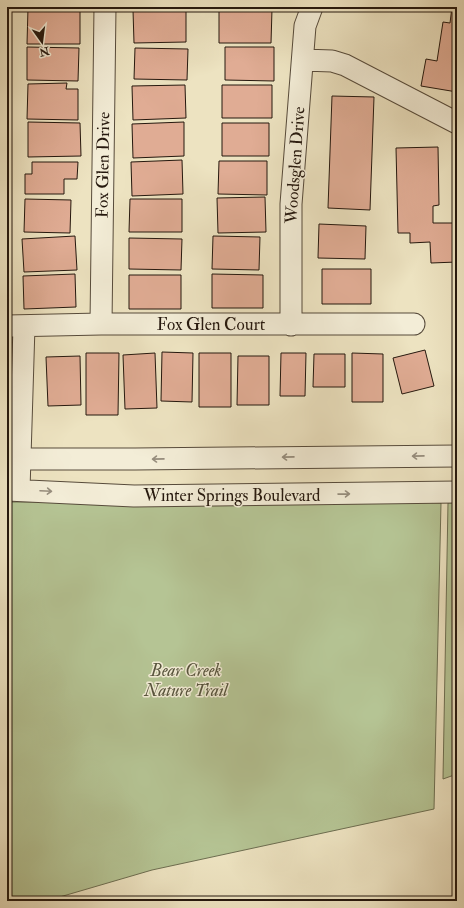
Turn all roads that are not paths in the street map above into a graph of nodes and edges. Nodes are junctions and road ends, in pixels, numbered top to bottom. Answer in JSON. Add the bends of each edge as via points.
{"nodes":[{"id":1,"x":105,"y":7,"type":"edge"},
{"id":2,"x":312,"y":7,"type":"edge"},
{"id":3,"x":303,"y":60,"type":"junction"},
{"id":4,"x":457,"y":123,"type":"edge"},
{"id":5,"x":101,"y":324,"type":"junction"},
{"id":6,"x":414,"y":324,"type":"dead end"},
{"id":7,"x":291,"y":325,"type":"junction"},
{"id":8,"x":16,"y":326,"type":"edge"},
{"id":9,"x":457,"y":456,"type":"edge"},
{"id":10,"x":14,"y":458,"type":"edge"},
{"id":11,"x":13,"y":490,"type":"edge"},
{"id":12,"x":457,"y":492,"type":"edge"}],
"edges":[{"from":1,"to":5,"type":"street","name":"Fox Glen Drive"},
{"from":2,"to":3,"type":"street","name":"Woodsglen Drive","via":[[306,26]]},
{"from":3,"to":4,"type":"street","via":[[332,61],[346,65]]},
{"from":3,"to":7,"type":"street","name":"Woodsglen Drive","via":[[291,204]]},
{"from":5,"to":7,"type":"street","name":"Fox Glen Court"},
{"from":5,"to":8,"type":"street","name":"Fox Glen Court"},
{"from":6,"to":7,"type":"street","name":"Fox Glen Court"},
{"from":8,"to":10,"type":"street"},
{"from":9,"to":10,"type":"street","one_way":true},
{"from":10,"to":11,"type":"street"},
{"from":11,"to":12,"type":"street","name":"Winter Springs Boulevard","one_way":true,"via":[[134,496]]}]}
